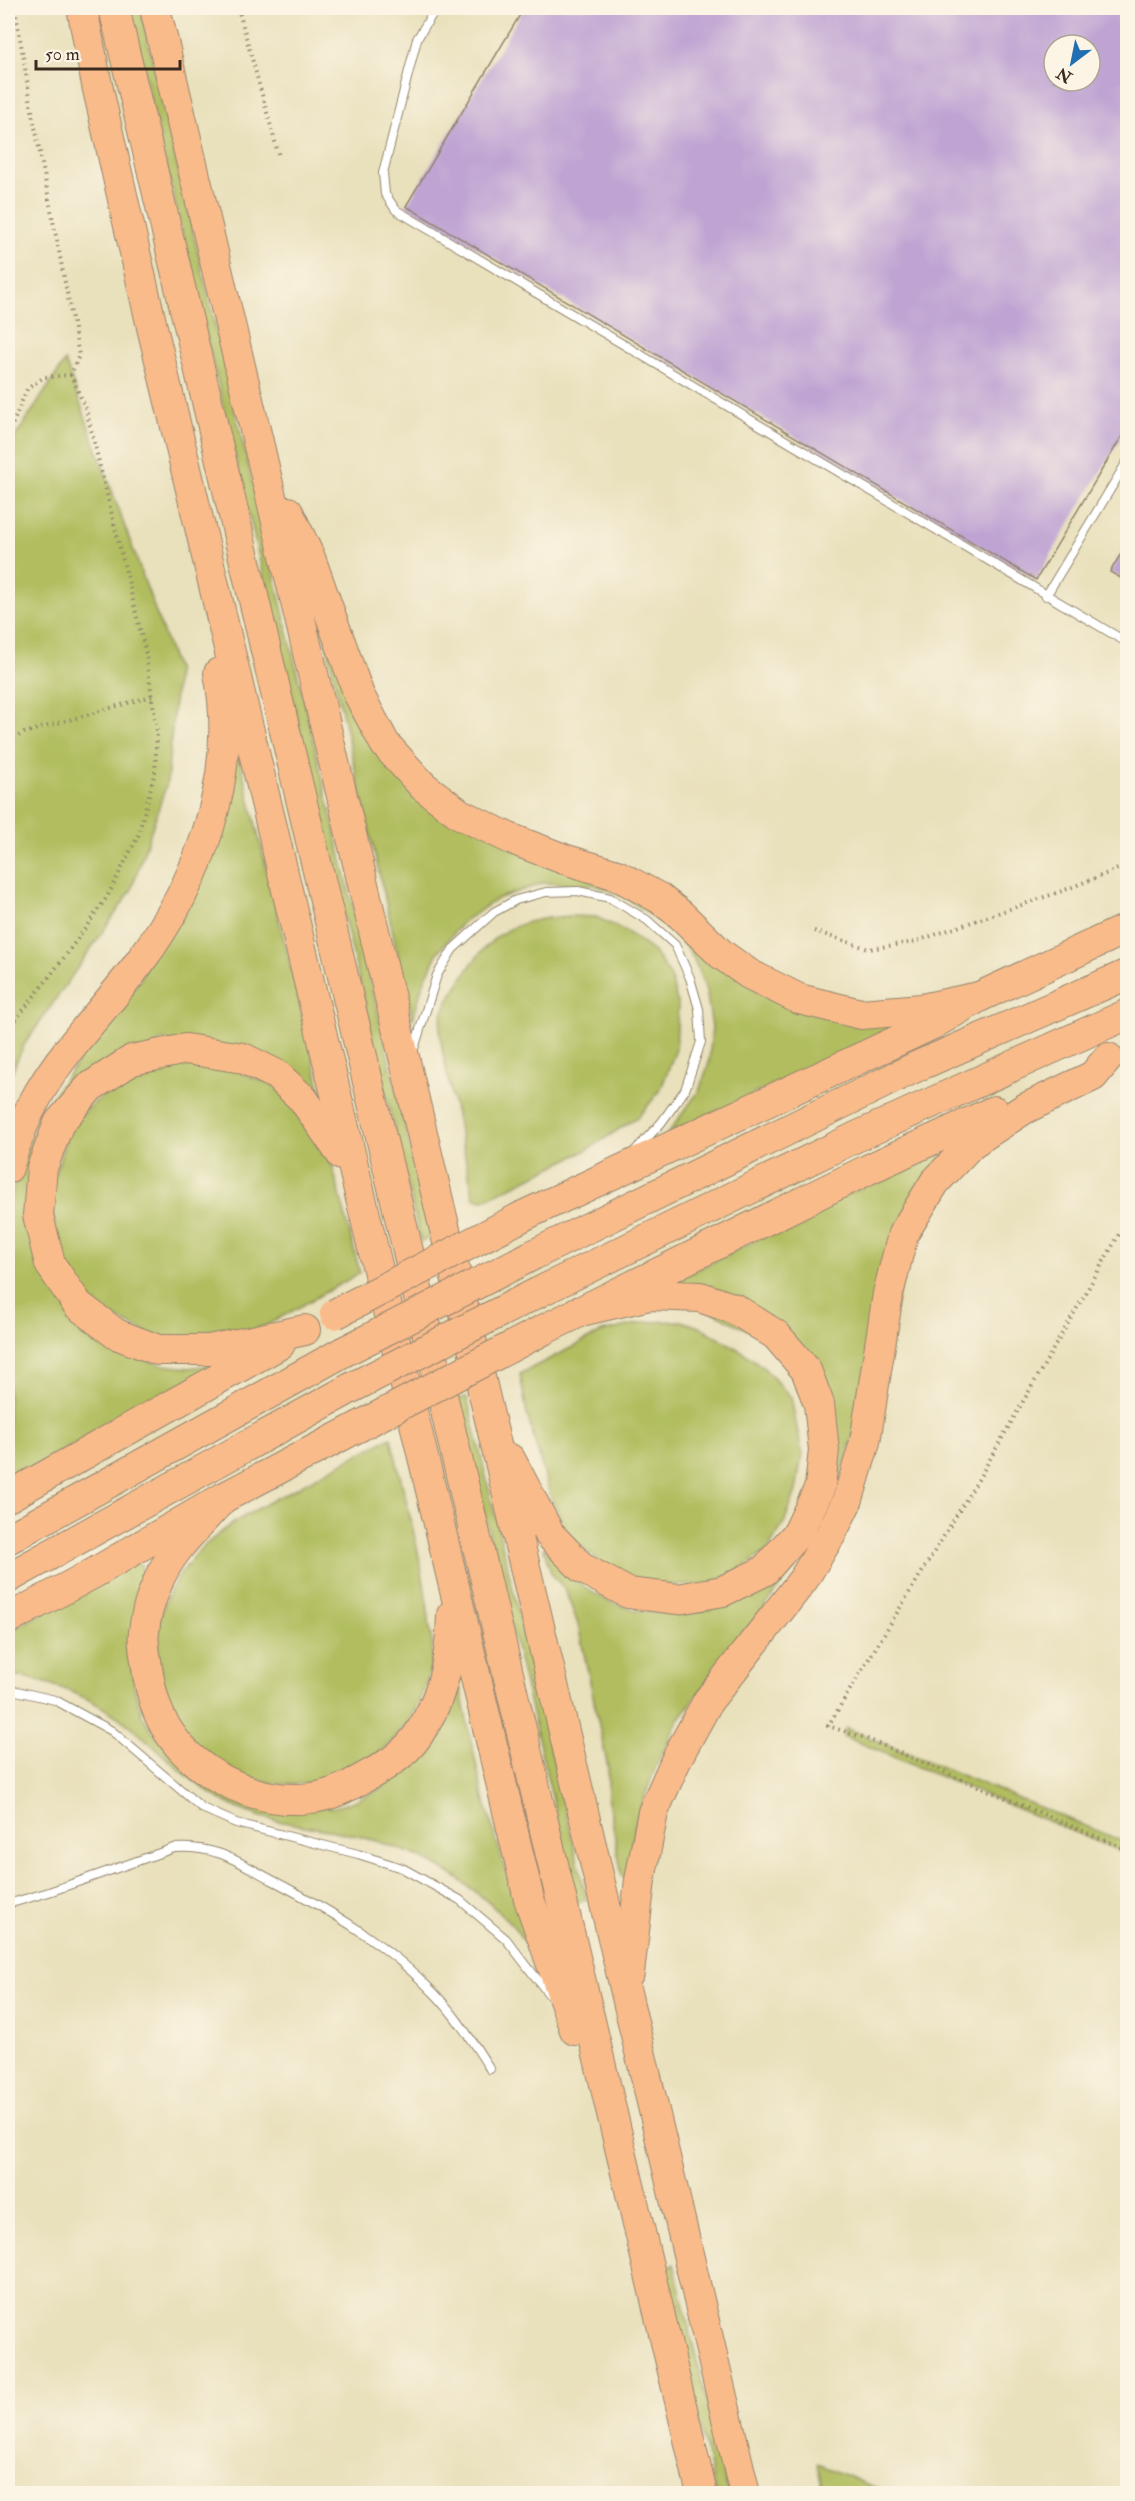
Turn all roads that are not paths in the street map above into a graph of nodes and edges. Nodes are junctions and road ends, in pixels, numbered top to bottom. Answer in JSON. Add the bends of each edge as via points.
{"nodes":[{"id":1,"x":82,"y":8,"type":"edge"},
{"id":2,"x":114,"y":8,"type":"edge"},
{"id":3,"x":155,"y":8,"type":"edge"},
{"id":4,"x":436,"y":8,"type":"edge"},
{"id":5,"x":261,"y":451,"type":"junction"},
{"id":6,"x":1128,"y":460,"type":"edge"},
{"id":7,"x":1046,"y":596,"type":"junction"},
{"id":8,"x":222,"y":613,"type":"junction"},
{"id":9,"x":1128,"y":643,"type":"edge"},
{"id":10,"x":1128,"y":928,"type":"edge"},
{"id":11,"x":1128,"y":974,"type":"edge"},
{"id":12,"x":979,"y":997,"type":"junction"},
{"id":13,"x":1128,"y":1014,"type":"edge"},
{"id":14,"x":1118,"y":1054,"type":"edge"},
{"id":15,"x":407,"y":1073,"type":"junction"},
{"id":16,"x":8,"y":1168,"type":"edge"},
{"id":17,"x":354,"y":1172,"type":"junction"},
{"id":18,"x":615,"y":1172,"type":"junction"},
{"id":19,"x":577,"y":1312,"type":"junction"},
{"id":20,"x":305,"y":1330,"type":"junction"},
{"id":21,"x":488,"y":1418,"type":"junction"},
{"id":22,"x":8,"y":1497,"type":"edge"},
{"id":23,"x":223,"y":1498,"type":"junction"},
{"id":24,"x":8,"y":1539,"type":"edge"},
{"id":25,"x":8,"y":1578,"type":"edge"},
{"id":26,"x":452,"y":1582,"type":"junction"},
{"id":27,"x":8,"y":1619,"type":"edge"},
{"id":28,"x":8,"y":1689,"type":"edge"},
{"id":29,"x":8,"y":1904,"type":"edge"},
{"id":30,"x":626,"y":1991,"type":"junction"},
{"id":31,"x":571,"y":2022,"type":"junction"},
{"id":32,"x":490,"y":2069,"type":"dead end"},
{"id":33,"x":610,"y":2109,"type":"junction"},
{"id":34,"x":702,"y":2493,"type":"edge"},
{"id":35,"x":745,"y":2493,"type":"edge"}],
"edges":[{"from":1,"to":8,"type":"highway","via":[[96,85]]},
{"from":2,"to":33,"type":"highway"},
{"from":3,"to":5,"type":"highway"},
{"from":4,"to":7,"type":"lane","via":[[417,39],[383,173],[385,194],[396,210]]},
{"from":5,"to":12,"type":"highway","via":[[310,558],[359,695],[385,744],[423,786],[460,814],[509,838],[616,875],[659,898],[721,954],[749,974],[799,999],[861,1014],[922,1009]]},
{"from":5,"to":15,"type":"highway"},
{"from":6,"to":7,"type":"lane"},
{"from":7,"to":9,"type":"lane"},
{"from":8,"to":16,"type":"highway","via":[[212,636],[223,693],[225,750],[209,829],[184,892],[140,962],[39,1093]]},
{"from":8,"to":17,"type":"highway"},
{"from":10,"to":12,"type":"highway"},
{"from":11,"to":24,"type":"highway","bridge":true,"via":[[918,1066],[533,1254],[343,1352]]},
{"from":12,"to":18,"type":"highway","via":[[933,1024]]},
{"from":13,"to":25,"type":"highway","bridge":true,"via":[[856,1137],[539,1292],[351,1389]]},
{"from":14,"to":19,"type":"highway","via":[[867,1170]]},
{"from":14,"to":30,"type":"highway","via":[[1093,1076],[1024,1109],[972,1143],[935,1182],[903,1234],[888,1294],[865,1442],[848,1499],[804,1580],[708,1701],[678,1755],[653,1812]]},
{"from":15,"to":18,"type":"lane","via":[[437,975],[471,930],[516,900],[546,892],[578,891],[610,898],[647,920],[675,945],[699,1009],[700,1042],[685,1090],[661,1123]]},
{"from":15,"to":21,"type":"highway"},
{"from":17,"to":20,"type":"highway","via":[[303,1099],[277,1076],[243,1058],[186,1049],[132,1060],[90,1087],[59,1123],[42,1168],[38,1215],[50,1264],[78,1305],[116,1334],[158,1350],[209,1350]]},
{"from":17,"to":26,"type":"highway"},
{"from":18,"to":20,"type":"highway","bridge":true},
{"from":19,"to":21,"type":"highway","via":[[650,1295],[700,1297],[735,1309],[776,1335],[806,1370],[819,1404],[823,1438],[820,1487],[798,1533],[764,1571],[723,1591],[678,1599],[628,1593],[582,1568],[550,1535]]},
{"from":19,"to":23,"type":"highway","bridge":true},
{"from":20,"to":22,"type":"highway"},
{"from":21,"to":30,"type":"highway"},
{"from":23,"to":26,"type":"highway","via":[[181,1544],[157,1583],[143,1633],[150,1688],[164,1725],[183,1750],[214,1775],[248,1791],[310,1798],[346,1789],[393,1762],[417,1737],[433,1711],[444,1678],[451,1644]]},
{"from":23,"to":27,"type":"highway"},
{"from":26,"to":31,"type":"highway","via":[[529,1899]]},
{"from":28,"to":31,"type":"lane","via":[[55,1700],[112,1731],[202,1808],[236,1823],[402,1868],[460,1900],[506,1939]]},
{"from":29,"to":32,"type":"lane","via":[[174,1848],[196,1846],[223,1854],[326,1908],[398,1959],[437,1996]]},
{"from":30,"to":35,"type":"highway"},
{"from":31,"to":33,"type":"highway"},
{"from":33,"to":34,"type":"highway"}]}
